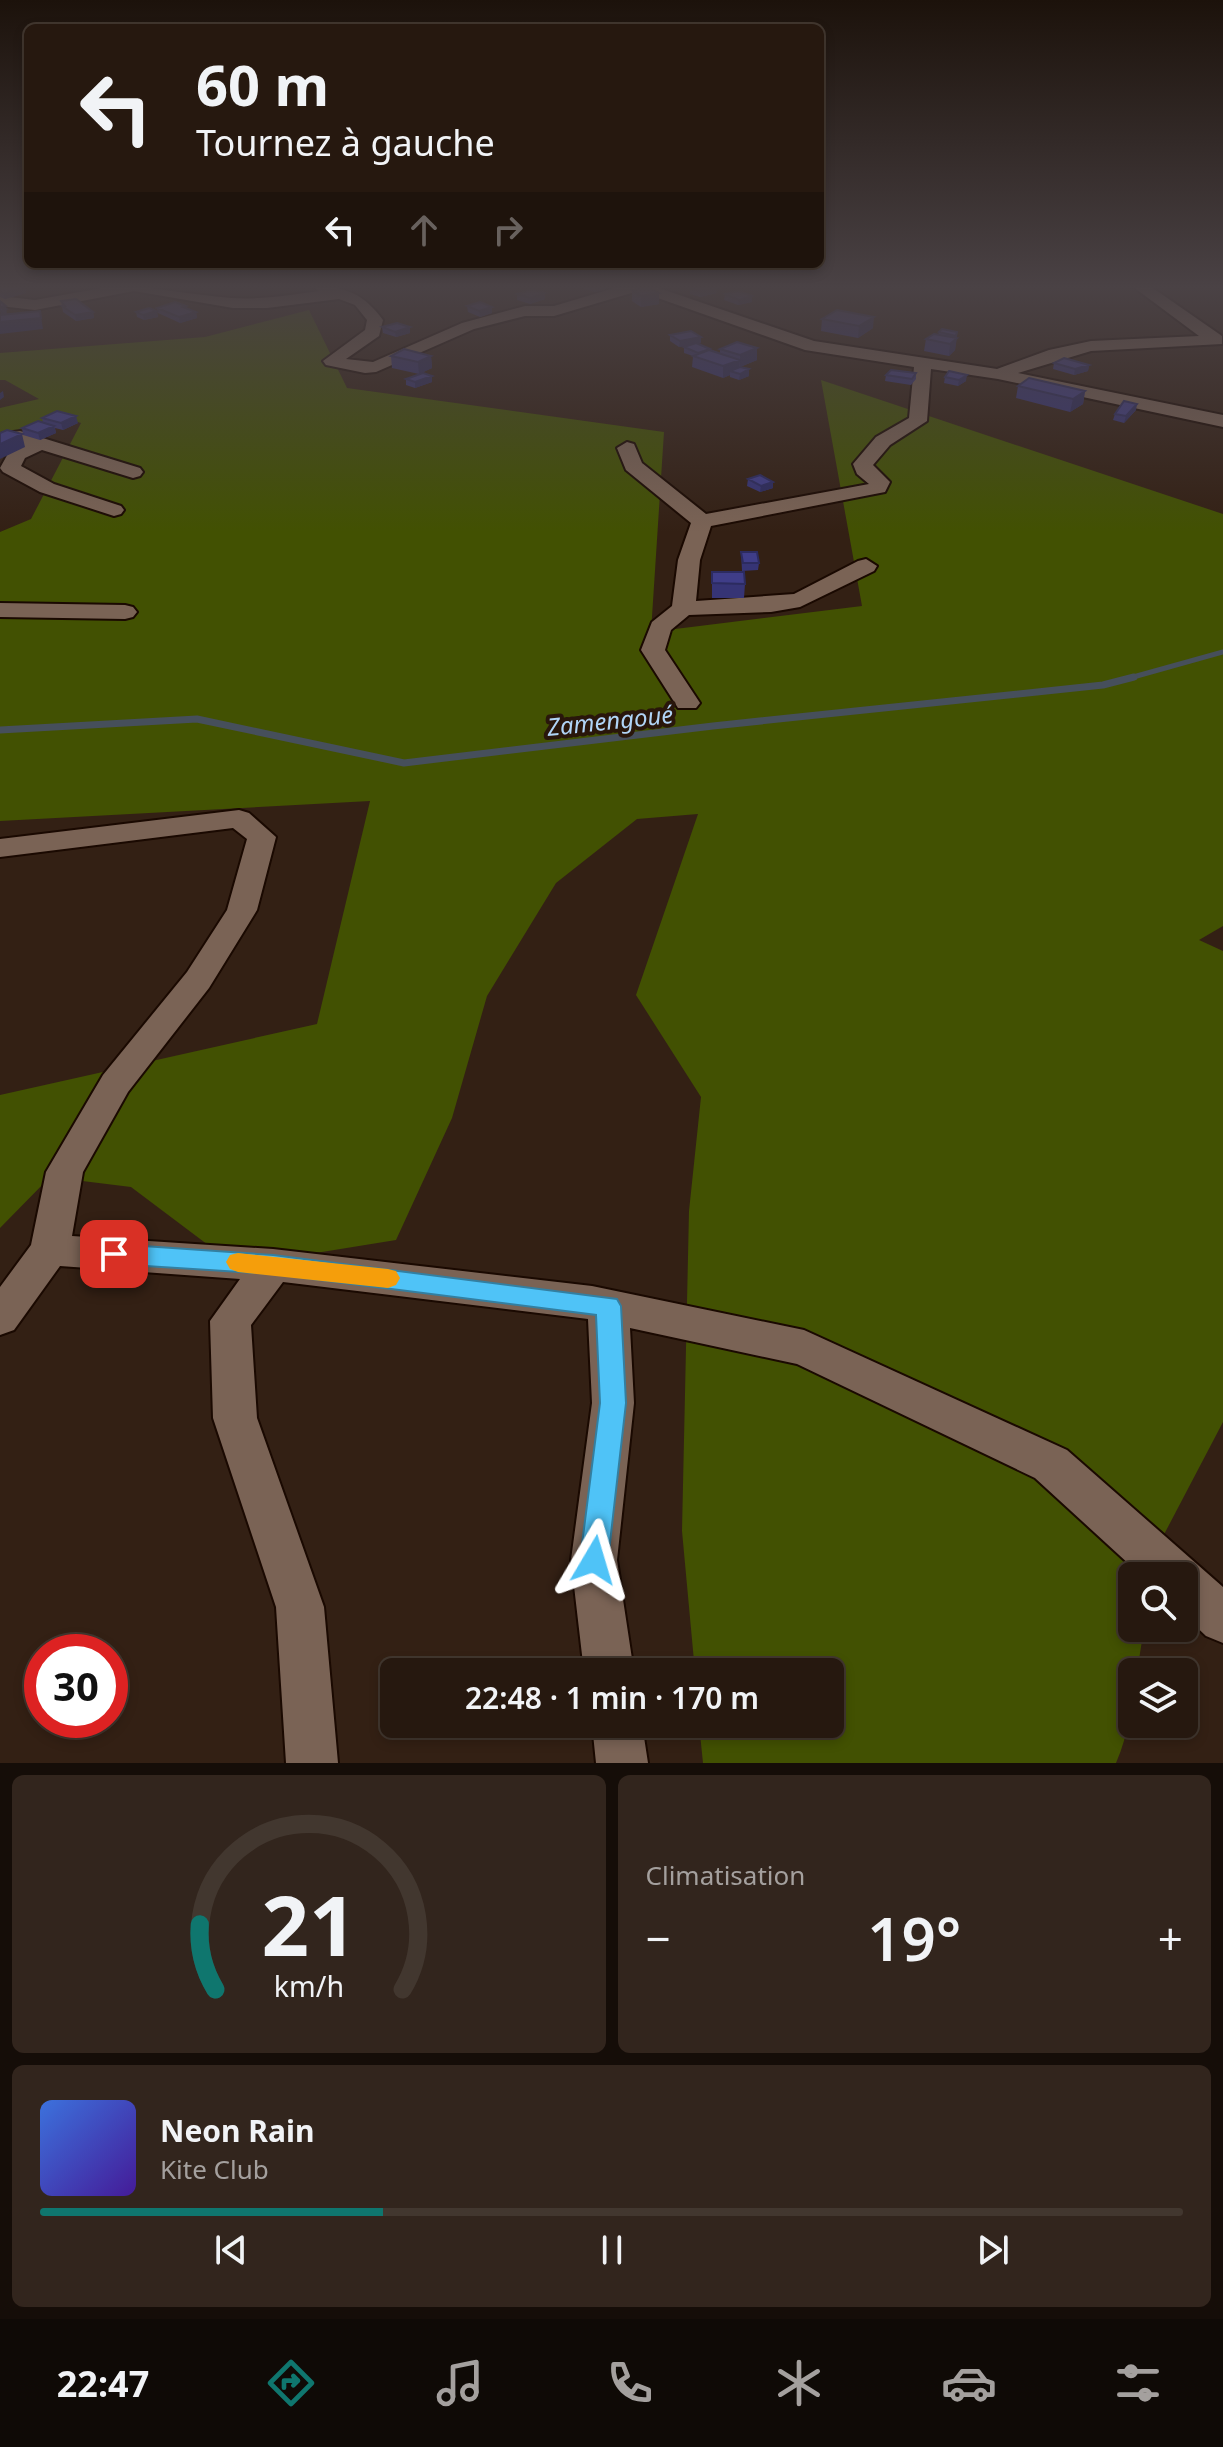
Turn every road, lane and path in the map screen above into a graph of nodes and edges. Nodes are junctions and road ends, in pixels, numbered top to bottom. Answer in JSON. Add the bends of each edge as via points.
{"nodes":[{"id":1,"x":922,"y":368,"type":"edge"},
{"id":2,"x":962,"y":368,"type":"edge"},
{"id":3,"x":1014,"y":368,"type":"edge"},
{"id":4,"x":998,"y":374,"type":"junction"},
{"id":5,"x":1223,"y":421,"type":"edge"},
{"id":6,"x":0,"y":440,"type":"edge"},
{"id":7,"x":41,"y":443,"type":"junction"},
{"id":8,"x":627,"y":448,"type":"dead end"},
{"id":9,"x":133,"y":472,"type":"dead end"},
{"id":10,"x":114,"y":510,"type":"dead end"},
{"id":11,"x":702,"y":521,"type":"junction"},
{"id":12,"x":866,"y":566,"type":"dead end"},
{"id":13,"x":683,"y":608,"type":"junction"},
{"id":14,"x":0,"y":610,"type":"edge"},
{"id":15,"x":125,"y":612,"type":"dead end"},
{"id":16,"x":687,"y":703,"type":"dead end"},
{"id":17,"x":0,"y":848,"type":"edge"},
{"id":18,"x":50,"y":1250,"type":"junction"},
{"id":19,"x":273,"y":1265,"type":"junction"},
{"id":20,"x":608,"y":1306,"type":"junction"},
{"id":21,"x":0,"y":1318,"type":"edge"},
{"id":22,"x":1160,"y":1562,"type":"edge"},
{"id":23,"x":1198,"y":1597,"type":"edge"},
{"id":24,"x":1223,"y":1619,"type":"edge"},
{"id":25,"x":607,"y":1658,"type":"edge"},
{"id":26,"x":619,"y":1738,"type":"edge"},
{"id":27,"x":312,"y":1763,"type":"edge"},
{"id":28,"x":622,"y":1763,"type":"edge"}],
"edges":[{"from":1,"to":11,"type":"street","via":[[918,421],[883,441],[863,464],[880,482],[878,488]]},
{"from":2,"to":4,"type":"street"},
{"from":3,"to":4,"type":"street"},
{"from":4,"to":5,"type":"street"},
{"from":6,"to":7,"type":"street","via":[[20,437]]},
{"from":7,"to":9,"type":"street"},
{"from":7,"to":10,"type":"street","via":[[17,454],[10,468],[67,496]]},
{"from":8,"to":11,"type":"street","via":[[633,466]]},
{"from":11,"to":13,"type":"street","via":[[689,560]]},
{"from":12,"to":13,"type":"street","via":[[800,600]]},
{"from":13,"to":16,"type":"street","via":[[660,627],[653,650]]},
{"from":14,"to":15,"type":"street"},
{"from":17,"to":18,"type":"street","via":[[239,819],[262,837],[242,910],[198,980],[115,1084],[65,1172]]},
{"from":18,"to":19,"type":"street"},
{"from":18,"to":21,"type":"street"},
{"from":19,"to":20,"type":"street"},
{"from":19,"to":27,"type":"street","via":[[230,1321],[235,1418],[300,1607]]},
{"from":20,"to":22,"type":"street","via":[[804,1348],[1051,1464]]},
{"from":20,"to":25,"type":"street","via":[[613,1403],[594,1560]]},
{"from":23,"to":24,"type":"street"},
{"from":26,"to":28,"type":"street"}]}
